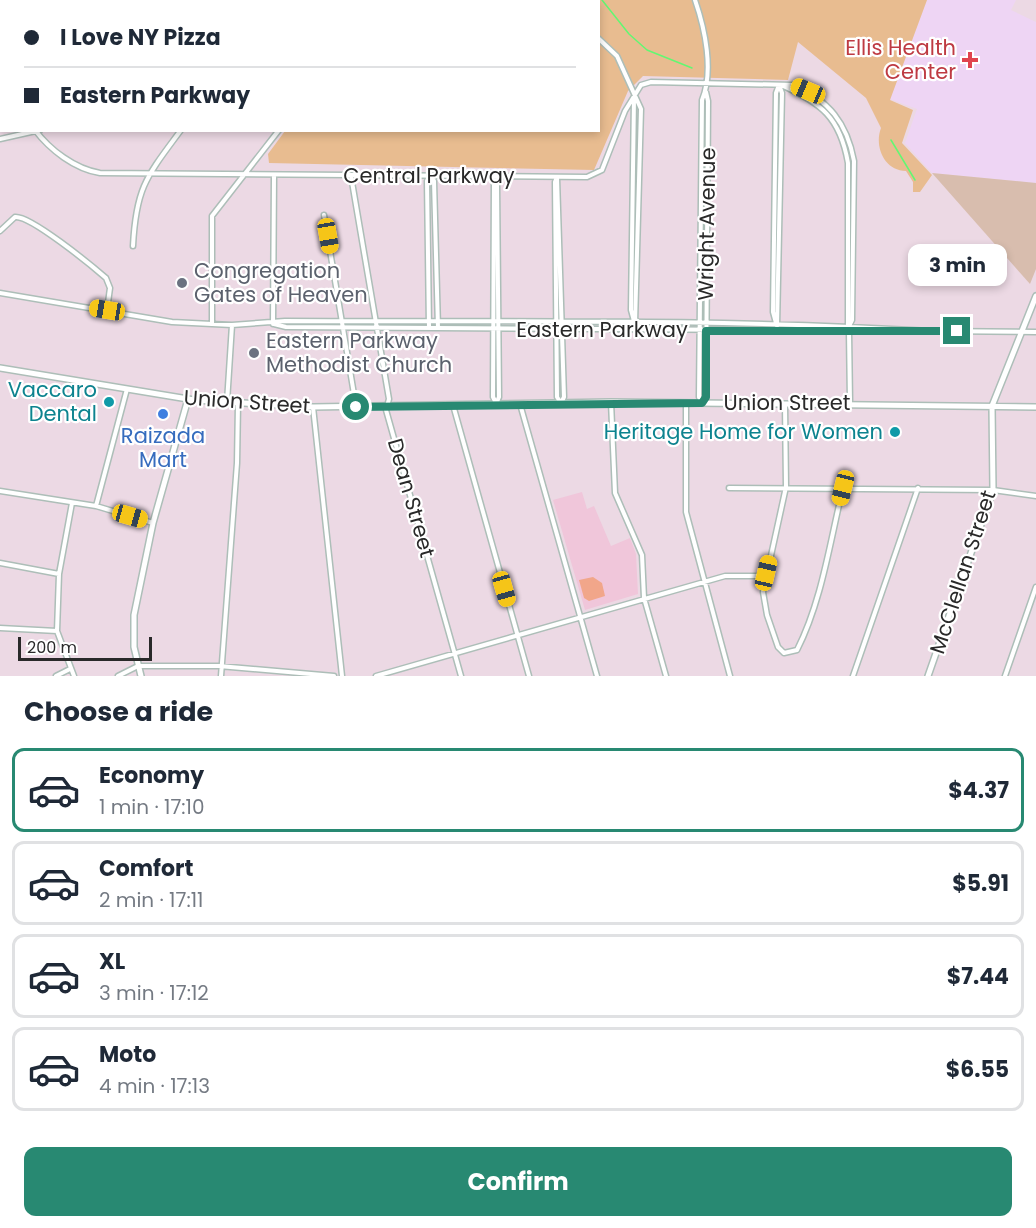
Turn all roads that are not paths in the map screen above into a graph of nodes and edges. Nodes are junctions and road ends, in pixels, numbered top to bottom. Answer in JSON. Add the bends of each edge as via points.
{"nodes":[{"id":1,"x":695,"y":0,"type":"edge"},
{"id":2,"x":600,"y":40,"type":"edge"},
{"id":3,"x":706,"y":83,"type":"junction"},
{"id":4,"x":779,"y":84,"type":"junction"},
{"id":5,"x":706,"y":91,"type":"junction"},
{"id":6,"x":634,"y":94,"type":"junction"},
{"id":7,"x":32,"y":132,"type":"edge"},
{"id":8,"x":38,"y":132,"type":"edge"},
{"id":9,"x":179,"y":132,"type":"edge"},
{"id":10,"x":277,"y":132,"type":"edge"},
{"id":11,"x":0,"y":139,"type":"edge"},
{"id":12,"x":148,"y":173,"type":"junction"},
{"id":13,"x":245,"y":175,"type":"junction"},
{"id":14,"x":274,"y":175,"type":"junction"},
{"id":15,"x":351,"y":176,"type":"junction"},
{"id":16,"x":430,"y":176,"type":"junction"},
{"id":17,"x":494,"y":177,"type":"junction"},
{"id":18,"x":557,"y":177,"type":"junction"},
{"id":19,"x":324,"y":215,"type":"dead end"},
{"id":20,"x":0,"y":231,"type":"edge"},
{"id":21,"x":133,"y":246,"type":"dead end"},
{"id":22,"x":0,"y":293,"type":"edge"},
{"id":23,"x":1036,"y":296,"type":"edge"},
{"id":24,"x":107,"y":310,"type":"junction"},
{"id":25,"x":342,"y":321,"type":"junction"},
{"id":26,"x":429,"y":322,"type":"junction"},
{"id":27,"x":437,"y":322,"type":"junction"},
{"id":28,"x":493,"y":322,"type":"junction"},
{"id":29,"x":499,"y":322,"type":"junction"},
{"id":30,"x":563,"y":323,"type":"junction"},
{"id":31,"x":635,"y":323,"type":"junction"},
{"id":32,"x":212,"y":324,"type":"junction"},
{"id":33,"x":273,"y":324,"type":"junction"},
{"id":34,"x":375,"y":324,"type":"junction"},
{"id":35,"x":232,"y":325,"type":"junction"},
{"id":36,"x":706,"y":325,"type":"junction"},
{"id":37,"x":777,"y":325,"type":"junction"},
{"id":38,"x":556,"y":326,"type":"junction"},
{"id":39,"x":849,"y":326,"type":"junction"},
{"id":40,"x":343,"y":327,"type":"junction"},
{"id":41,"x":700,"y":327,"type":"junction"},
{"id":42,"x":429,"y":328,"type":"junction"},
{"id":43,"x":438,"y":328,"type":"junction"},
{"id":44,"x":563,"y":329,"type":"junction"},
{"id":45,"x":635,"y":329,"type":"junction"},
{"id":46,"x":493,"y":330,"type":"junction"},
{"id":47,"x":500,"y":330,"type":"junction"},
{"id":48,"x":706,"y":331,"type":"junction"},
{"id":49,"x":777,"y":331,"type":"junction"},
{"id":50,"x":931,"y":331,"type":"junction"},
{"id":51,"x":1020,"y":332,"type":"junction"},
{"id":52,"x":1036,"y":332,"type":"edge"},
{"id":53,"x":849,"y":333,"type":"junction"},
{"id":54,"x":557,"y":366,"type":"junction"},
{"id":55,"x":563,"y":366,"type":"junction"},
{"id":56,"x":0,"y":368,"type":"edge"},
{"id":57,"x":127,"y":389,"type":"junction"},
{"id":58,"x":188,"y":399,"type":"junction"},
{"id":59,"x":611,"y":402,"type":"junction"},
{"id":60,"x":227,"y":403,"type":"junction"},
{"id":61,"x":561,"y":403,"type":"junction"},
{"id":62,"x":686,"y":403,"type":"junction"},
{"id":63,"x":702,"y":403,"type":"junction"},
{"id":64,"x":785,"y":403,"type":"junction"},
{"id":65,"x":850,"y":403,"type":"junction"},
{"id":66,"x":238,"y":404,"type":"junction"},
{"id":67,"x":453,"y":404,"type":"junction"},
{"id":68,"x":496,"y":404,"type":"junction"},
{"id":69,"x":520,"y":404,"type":"junction"},
{"id":70,"x":388,"y":405,"type":"junction"},
{"id":71,"x":992,"y":406,"type":"junction"},
{"id":72,"x":356,"y":407,"type":"junction"},
{"id":73,"x":1036,"y":407,"type":"edge"},
{"id":74,"x":313,"y":408,"type":"junction"},
{"id":75,"x":786,"y":487,"type":"junction"},
{"id":76,"x":729,"y":488,"type":"dead end"},
{"id":77,"x":843,"y":488,"type":"junction"},
{"id":78,"x":918,"y":488,"type":"junction"},
{"id":79,"x":993,"y":490,"type":"junction"},
{"id":80,"x":0,"y":491,"type":"edge"},
{"id":81,"x":1036,"y":496,"type":"edge"},
{"id":82,"x":72,"y":503,"type":"junction"},
{"id":83,"x":96,"y":506,"type":"junction"},
{"id":84,"x":153,"y":523,"type":"junction"},
{"id":85,"x":0,"y":563,"type":"edge"},
{"id":86,"x":59,"y":574,"type":"junction"},
{"id":87,"x":765,"y":576,"type":"junction"},
{"id":88,"x":705,"y":581,"type":"junction"},
{"id":89,"x":1036,"y":587,"type":"edge"},
{"id":90,"x":644,"y":597,"type":"junction"},
{"id":91,"x":581,"y":615,"type":"junction"},
{"id":92,"x":0,"y":628,"type":"edge"},
{"id":93,"x":57,"y":631,"type":"junction"},
{"id":94,"x":517,"y":633,"type":"junction"},
{"id":95,"x":454,"y":652,"type":"junction"},
{"id":96,"x":138,"y":666,"type":"junction"},
{"id":97,"x":222,"y":666,"type":"junction"},
{"id":98,"x":70,"y":669,"type":"junction"},
{"id":99,"x":392,"y":674,"type":"edge"},
{"id":100,"x":56,"y":676,"type":"edge"},
{"id":101,"x":74,"y":676,"type":"edge"},
{"id":102,"x":118,"y":676,"type":"edge"},
{"id":103,"x":141,"y":676,"type":"edge"},
{"id":104,"x":221,"y":676,"type":"edge"},
{"id":105,"x":334,"y":676,"type":"edge"},
{"id":106,"x":342,"y":676,"type":"edge"},
{"id":107,"x":376,"y":676,"type":"edge"},
{"id":108,"x":461,"y":676,"type":"edge"},
{"id":109,"x":529,"y":676,"type":"edge"},
{"id":110,"x":597,"y":676,"type":"edge"},
{"id":111,"x":666,"y":676,"type":"edge"},
{"id":112,"x":730,"y":676,"type":"edge"},
{"id":113,"x":853,"y":676,"type":"edge"},
{"id":114,"x":928,"y":676,"type":"edge"},
{"id":115,"x":1005,"y":676,"type":"edge"}],
"edges":[{"from":1,"to":3,"type":"street","name":"Wright Avenue","via":[[705,38]]},
{"from":2,"to":6,"type":"street","via":[[617,56]]},
{"from":3,"to":4,"type":"street"},
{"from":3,"to":5,"type":"street","name":"Wright Avenue"},
{"from":3,"to":6,"type":"street","via":[[651,82],[641,85]]},
{"from":4,"to":37,"type":"street","via":[[782,93]]},
{"from":4,"to":39,"type":"street","via":[[826,111],[846,148]]},
{"from":5,"to":36,"type":"street","name":"Wright Avenue"},
{"from":5,"to":41,"type":"street","name":"Wright Avenue","via":[[702,100]]},
{"from":6,"to":18,"type":"street","name":"Central Parkway","via":[[602,170],[587,177]]},
{"from":6,"to":31,"type":"street"},
{"from":7,"to":11,"type":"street"},
{"from":8,"to":12,"type":"street","name":"Central Parkway","via":[[83,170]]},
{"from":9,"to":12,"type":"street"},
{"from":10,"to":13,"type":"street"},
{"from":12,"to":13,"type":"street","name":"Central Parkway"},
{"from":12,"to":21,"type":"street","via":[[134,220]]},
{"from":13,"to":14,"type":"street","name":"Central Parkway"},
{"from":13,"to":32,"type":"street","via":[[212,216]]},
{"from":14,"to":15,"type":"street","name":"Central Parkway"},
{"from":14,"to":33,"type":"street"},
{"from":15,"to":16,"type":"street","name":"Central Parkway"},
{"from":15,"to":34,"type":"street","name":"Dean Street"},
{"from":16,"to":17,"type":"street","name":"Central Parkway"},
{"from":16,"to":26,"type":"street"},
{"from":16,"to":27,"type":"street","via":[[434,181]]},
{"from":17,"to":18,"type":"street","name":"Central Parkway"},
{"from":17,"to":28,"type":"street"},
{"from":17,"to":29,"type":"street"},
{"from":18,"to":30,"type":"street"},
{"from":18,"to":38,"type":"street"},
{"from":19,"to":25,"type":"street"},
{"from":20,"to":24,"type":"street","via":[[7,221],[19,216],[38,226],[106,278],[110,288]]},
{"from":22,"to":24,"type":"street","name":"Eastern Parkway"},
{"from":23,"to":51,"type":"main road","name":"McClellan Street"},
{"from":24,"to":32,"type":"street","name":"Eastern Parkway","via":[[172,322]]},
{"from":25,"to":33,"type":"street","name":"Eastern Parkway"},
{"from":25,"to":34,"type":"street","name":"Eastern Parkway"},
{"from":25,"to":40,"type":"street"},
{"from":26,"to":27,"type":"street","name":"Eastern Parkway"},
{"from":26,"to":34,"type":"street","name":"Eastern Parkway"},
{"from":26,"to":42,"type":"street"},
{"from":27,"to":28,"type":"street","name":"Eastern Parkway"},
{"from":27,"to":43,"type":"street"},
{"from":28,"to":29,"type":"street","name":"Eastern Parkway"},
{"from":28,"to":46,"type":"street"},
{"from":29,"to":38,"type":"street","name":"Eastern Parkway"},
{"from":29,"to":47,"type":"street"},
{"from":30,"to":31,"type":"street","name":"Eastern Parkway"},
{"from":30,"to":38,"type":"street","name":"Eastern Parkway"},
{"from":30,"to":44,"type":"street"},
{"from":31,"to":41,"type":"street","name":"Eastern Parkway"},
{"from":31,"to":45,"type":"street"},
{"from":32,"to":35,"type":"street","name":"Eastern Parkway"},
{"from":33,"to":35,"type":"street","name":"Eastern Parkway"},
{"from":33,"to":40,"type":"street","name":"Eastern Parkway"},
{"from":34,"to":40,"type":"street","name":"Eastern Parkway"},
{"from":34,"to":42,"type":"street","name":"Eastern Parkway"},
{"from":34,"to":70,"type":"street","name":"Dean Street"},
{"from":35,"to":60,"type":"street"},
{"from":36,"to":37,"type":"street","name":"Eastern Parkway"},
{"from":36,"to":41,"type":"street","name":"Eastern Parkway"},
{"from":36,"to":48,"type":"street","name":"Wright Avenue"},
{"from":37,"to":39,"type":"street","name":"Eastern Parkway"},
{"from":37,"to":49,"type":"street"},
{"from":38,"to":44,"type":"street","name":"Eastern Parkway"},
{"from":38,"to":47,"type":"street","name":"Eastern Parkway"},
{"from":38,"to":54,"type":"street"},
{"from":39,"to":50,"type":"street","name":"Eastern Parkway"},
{"from":39,"to":53,"type":"street"},
{"from":40,"to":72,"type":"street"},
{"from":41,"to":45,"type":"street","name":"Eastern Parkway"},
{"from":41,"to":48,"type":"street","name":"Eastern Parkway"},
{"from":41,"to":63,"type":"street","name":"Wright Avenue"},
{"from":42,"to":43,"type":"street","name":"Eastern Parkway"},
{"from":43,"to":46,"type":"street","name":"Eastern Parkway"},
{"from":44,"to":45,"type":"street","name":"Eastern Parkway"},
{"from":44,"to":55,"type":"street"},
{"from":46,"to":47,"type":"street","name":"Eastern Parkway"},
{"from":46,"to":68,"type":"street"},
{"from":47,"to":68,"type":"street"},
{"from":48,"to":49,"type":"street","name":"Eastern Parkway"},
{"from":48,"to":63,"type":"street","name":"Wright Avenue","via":[[706,397]]},
{"from":49,"to":53,"type":"street","name":"Eastern Parkway"},
{"from":50,"to":51,"type":"street","name":"Eastern Parkway"},
{"from":50,"to":53,"type":"street","name":"Eastern Parkway"},
{"from":51,"to":52,"type":"street","name":"Eastern Parkway"},
{"from":51,"to":71,"type":"main road","name":"McClellan Street"},
{"from":53,"to":65,"type":"street"},
{"from":54,"to":55,"type":"street"},
{"from":54,"to":61,"type":"street","via":[[557,397]]},
{"from":55,"to":61,"type":"street"},
{"from":56,"to":57,"type":"main road","name":"Union Street"},
{"from":57,"to":58,"type":"main road","name":"Union Street"},
{"from":57,"to":83,"type":"street"},
{"from":58,"to":60,"type":"main road","name":"Union Street"},
{"from":58,"to":84,"type":"main road"},
{"from":59,"to":61,"type":"main road","name":"Union Street"},
{"from":59,"to":62,"type":"main road","name":"Union Street"},
{"from":59,"to":90,"type":"street","via":[[615,490],[642,555]]},
{"from":60,"to":66,"type":"main road","name":"Union Street"},
{"from":61,"to":69,"type":"main road","name":"Union Street"},
{"from":62,"to":63,"type":"main road","name":"Union Street"},
{"from":62,"to":88,"type":"street","via":[[686,512]]},
{"from":63,"to":64,"type":"main road","name":"Union Street"},
{"from":64,"to":65,"type":"main road","name":"Union Street"},
{"from":64,"to":75,"type":"street"},
{"from":65,"to":71,"type":"main road","name":"Union Street"},
{"from":66,"to":74,"type":"main road","name":"Union Street"},
{"from":66,"to":97,"type":"street"},
{"from":67,"to":68,"type":"main road","name":"Union Street"},
{"from":67,"to":70,"type":"main road","name":"Union Street"},
{"from":67,"to":94,"type":"street"},
{"from":68,"to":69,"type":"main road","name":"Union Street"},
{"from":69,"to":91,"type":"street"},
{"from":70,"to":72,"type":"main road","name":"Union Street"},
{"from":70,"to":95,"type":"street","name":"Dean Street","via":[[386,410]]},
{"from":71,"to":73,"type":"main road","name":"Union Street"},
{"from":71,"to":79,"type":"main road","name":"McClellan Street"},
{"from":72,"to":74,"type":"main road","name":"Union Street"},
{"from":74,"to":106,"type":"street"},
{"from":75,"to":76,"type":"street"},
{"from":75,"to":77,"type":"street"},
{"from":75,"to":87,"type":"street"},
{"from":77,"to":78,"type":"street"},
{"from":77,"to":87,"type":"street","via":[[815,601],[802,640],[788,654],[778,645],[764,601]]},
{"from":78,"to":79,"type":"street"},
{"from":78,"to":113,"type":"street"},
{"from":79,"to":81,"type":"street"},
{"from":79,"to":114,"type":"main road","name":"McClellan Street"},
{"from":80,"to":82,"type":"street"},
{"from":82,"to":83,"type":"street"},
{"from":82,"to":86,"type":"street"},
{"from":83,"to":84,"type":"street"},
{"from":84,"to":96,"type":"main road","via":[[134,615]]},
{"from":85,"to":86,"type":"street"},
{"from":86,"to":93,"type":"street"},
{"from":87,"to":88,"type":"street","via":[[725,576]]},
{"from":88,"to":90,"type":"street"},
{"from":88,"to":112,"type":"street"},
{"from":89,"to":115,"type":"street"},
{"from":90,"to":91,"type":"street"},
{"from":90,"to":111,"type":"street"},
{"from":91,"to":94,"type":"street"},
{"from":91,"to":110,"type":"street"},
{"from":92,"to":93,"type":"street"},
{"from":93,"to":98,"type":"street"},
{"from":94,"to":95,"type":"street"},
{"from":94,"to":109,"type":"street"},
{"from":95,"to":99,"type":"street"},
{"from":95,"to":108,"type":"street","name":"Dean Street"},
{"from":96,"to":97,"type":"street"},
{"from":96,"to":102,"type":"street"},
{"from":96,"to":103,"type":"main road"},
{"from":97,"to":104,"type":"street"},
{"from":97,"to":105,"type":"street"},
{"from":98,"to":100,"type":"street"},
{"from":98,"to":101,"type":"street"},
{"from":99,"to":107,"type":"street"}]}
